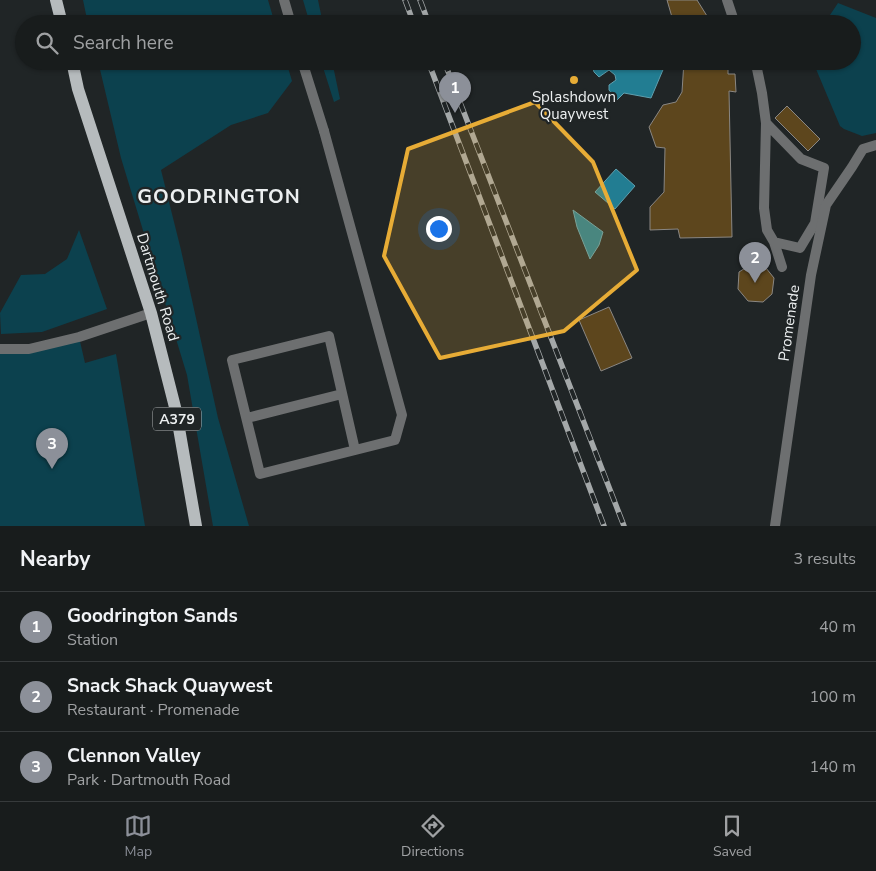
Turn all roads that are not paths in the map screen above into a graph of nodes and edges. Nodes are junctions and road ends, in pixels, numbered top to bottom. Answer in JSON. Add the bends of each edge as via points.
{"nodes":[{"id":1,"x":56,"y":0,"type":"edge"},
{"id":2,"x":284,"y":0,"type":"edge"},
{"id":3,"x":727,"y":0,"type":"edge"},
{"id":4,"x":60,"y":15,"type":"edge"},
{"id":5,"x":288,"y":15,"type":"edge"},
{"id":6,"x":731,"y":15,"type":"edge"},
{"id":7,"x":74,"y":70,"type":"edge"},
{"id":8,"x":305,"y":70,"type":"edge"},
{"id":9,"x":757,"y":70,"type":"edge"},
{"id":10,"x":766,"y":123,"type":"junction"},
{"id":11,"x":876,"y":145,"type":"edge"},
{"id":12,"x":774,"y":242,"type":"junction"},
{"id":13,"x":782,"y":267,"type":"dead end"},
{"id":14,"x":151,"y":313,"type":"junction"},
{"id":15,"x":0,"y":349,"type":"edge"},
{"id":16,"x":342,"y":394,"type":"junction"},
{"id":17,"x":247,"y":418,"type":"junction"},
{"id":18,"x":356,"y":450,"type":"junction"},
{"id":19,"x":196,"y":526,"type":"edge"},
{"id":20,"x":775,"y":526,"type":"edge"}],
"edges":[{"from":1,"to":4,"type":"main road"},
{"from":2,"to":5,"type":"street"},
{"from":3,"to":6,"type":"street"},
{"from":7,"to":14,"type":"main road","name":"Dartmouth Road","number":"A379"},
{"from":8,"to":18,"type":"street","via":[[402,416],[395,440]]},
{"from":9,"to":10,"type":"street"},
{"from":10,"to":12,"type":"street","via":[[764,208],[767,230]]},
{"from":10,"to":12,"type":"street","via":[[801,159],[824,168],[815,223],[800,248]]},
{"from":11,"to":20,"type":"street","name":"Promenade","via":[[862,149],[826,205],[811,275]]},
{"from":12,"to":13,"type":"street"},
{"from":14,"to":15,"type":"street","via":[[79,337],[29,349]]},
{"from":14,"to":19,"type":"main road","name":"Dartmouth Road","number":"A379","via":[[176,410]]},
{"from":16,"to":17,"type":"street"},
{"from":16,"to":17,"type":"street","via":[[329,336],[232,360]]},
{"from":16,"to":18,"type":"street"},
{"from":17,"to":18,"type":"street","via":[[260,474]]}]}
